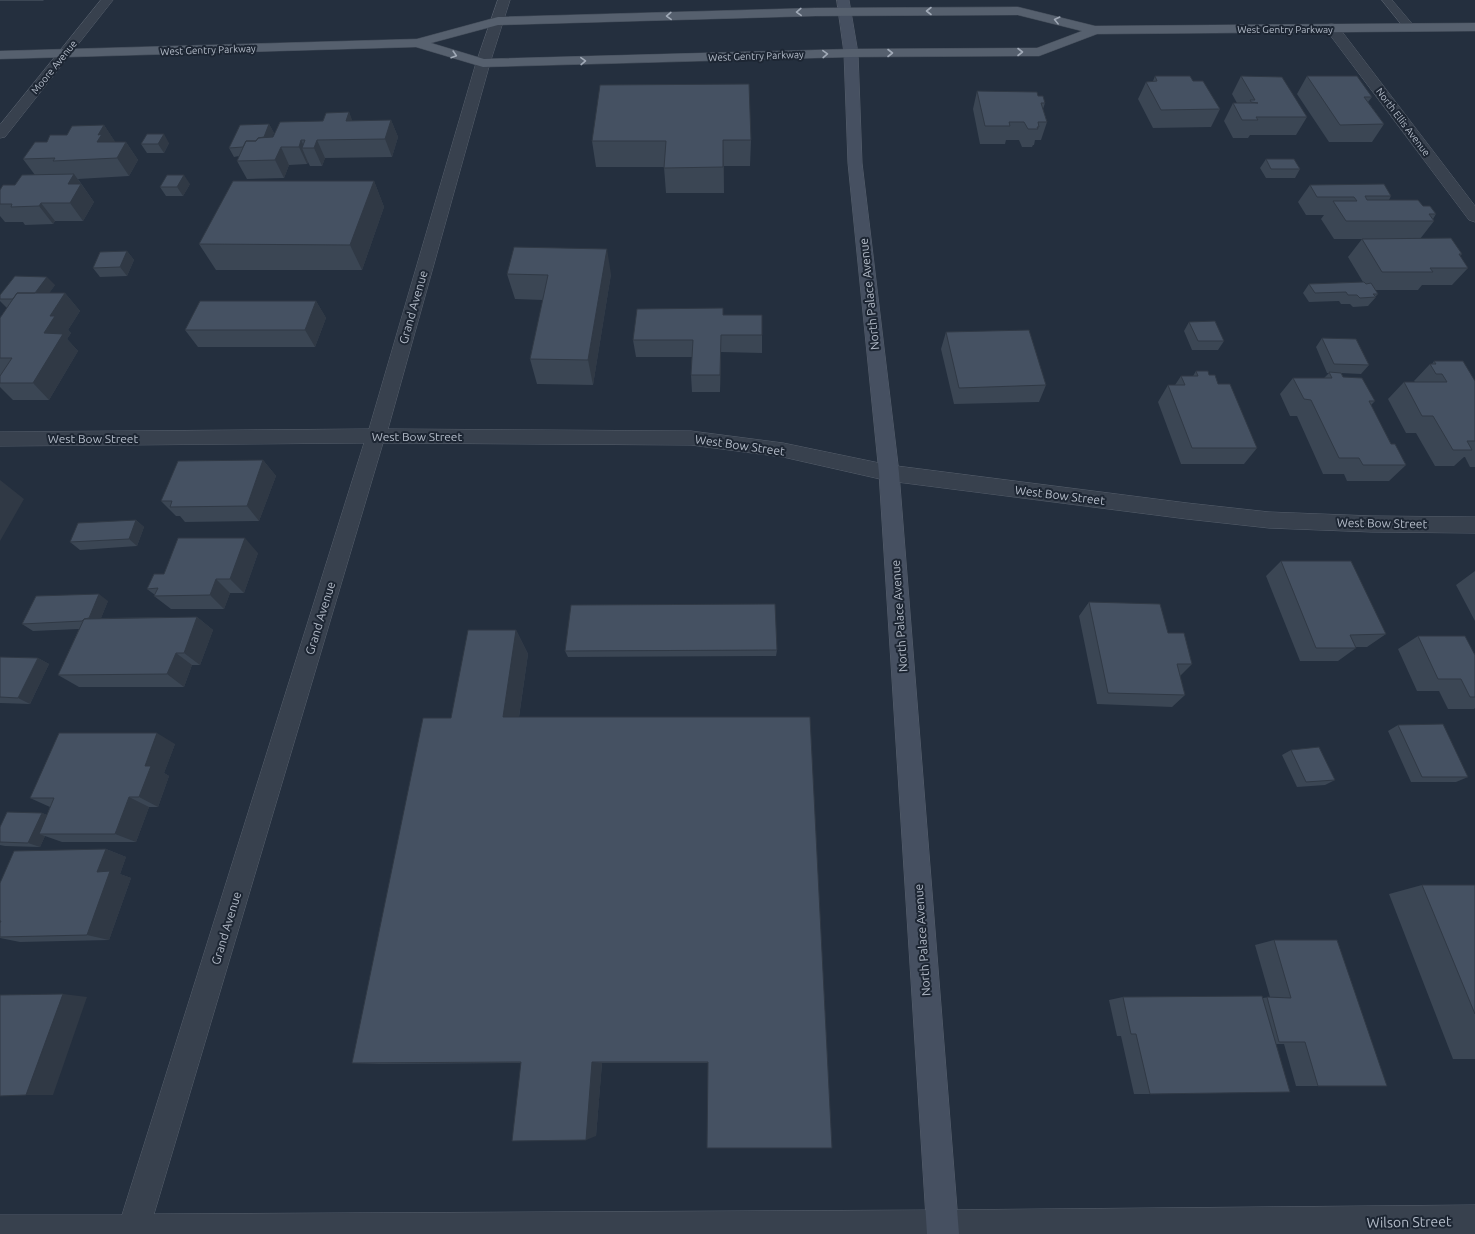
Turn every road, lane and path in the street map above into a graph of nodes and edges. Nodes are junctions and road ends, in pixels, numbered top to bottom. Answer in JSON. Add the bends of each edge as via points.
{"nodes":[{"id":1,"x":107,"y":0,"type":"edge"},
{"id":2,"x":504,"y":0,"type":"edge"},
{"id":3,"x":1387,"y":0,"type":"edge"},
{"id":4,"x":844,"y":6,"type":"edge"},
{"id":5,"x":498,"y":21,"type":"junction"},
{"id":6,"x":1332,"y":28,"type":"junction"},
{"id":7,"x":1410,"y":28,"type":"junction"},
{"id":8,"x":1475,"y":28,"type":"edge"},
{"id":9,"x":1095,"y":30,"type":"junction"},
{"id":10,"x":417,"y":43,"type":"junction"},
{"id":11,"x":65,"y":53,"type":"junction"},
{"id":12,"x":851,"y":53,"type":"junction"},
{"id":13,"x":0,"y":55,"type":"edge"},
{"id":14,"x":483,"y":63,"type":"junction"},
{"id":15,"x":0,"y":134,"type":"edge"},
{"id":16,"x":1475,"y":217,"type":"edge"},
{"id":17,"x":376,"y":436,"type":"junction"},
{"id":18,"x":0,"y":439,"type":"edge"},
{"id":19,"x":889,"y":473,"type":"junction"},
{"id":20,"x":1475,"y":525,"type":"edge"},
{"id":21,"x":1475,"y":1221,"type":"edge"},
{"id":22,"x":942,"y":1230,"type":"edge"},
{"id":23,"x":0,"y":1231,"type":"edge"},
{"id":24,"x":132,"y":1232,"type":"edge"}],
"edges":[{"from":1,"to":11,"type":"street","name":"Moore Avenue"},
{"from":2,"to":5,"type":"street","name":"Grand Avenue"},
{"from":3,"to":7,"type":"lane"},
{"from":4,"to":5,"type":"main road","name":"West Gentry Parkway","one_way":true},
{"from":9,"to":4,"type":"main road","name":"West Gentry Parkway","one_way":true,"via":[[1018,11]]},
{"from":4,"to":12,"type":"main road","name":"North Palace Avenue"},
{"from":5,"to":10,"type":"main road","name":"West Gentry Parkway"},
{"from":5,"to":14,"type":"street","name":"Grand Avenue"},
{"from":6,"to":7,"type":"main road","name":"West Gentry Parkway"},
{"from":6,"to":9,"type":"main road","name":"West Gentry Parkway"},
{"from":6,"to":16,"type":"street","name":"North Ellis Avenue"},
{"from":7,"to":8,"type":"main road","name":"West Gentry Parkway"},
{"from":12,"to":9,"type":"main road","name":"West Gentry Parkway","one_way":true,"via":[[1039,52]]},
{"from":10,"to":11,"type":"main road","name":"West Gentry Parkway"},
{"from":10,"to":14,"type":"main road","name":"West Gentry Parkway","one_way":true},
{"from":11,"to":13,"type":"main road","name":"West Gentry Parkway"},
{"from":11,"to":15,"type":"street","name":"Moore Avenue"},
{"from":14,"to":12,"type":"main road","name":"West Gentry Parkway","one_way":true},
{"from":12,"to":19,"type":"main road","name":"North Palace Avenue","via":[[855,163]]},
{"from":14,"to":17,"type":"street","name":"Grand Avenue"},
{"from":17,"to":18,"type":"street","name":"West Bow Street"},
{"from":17,"to":19,"type":"street","name":"West Bow Street","via":[[691,438],[783,450]]},
{"from":17,"to":24,"type":"street","name":"Grand Avenue"},
{"from":19,"to":20,"type":"street","name":"West Bow Street","via":[[1269,520]]},
{"from":19,"to":22,"type":"main road","name":"North Palace Avenue"},
{"from":21,"to":22,"type":"street","name":"Wilson Street"},
{"from":22,"to":24,"type":"street","name":"Wilson Street"},
{"from":23,"to":24,"type":"street","name":"Wilson Street"}]}
